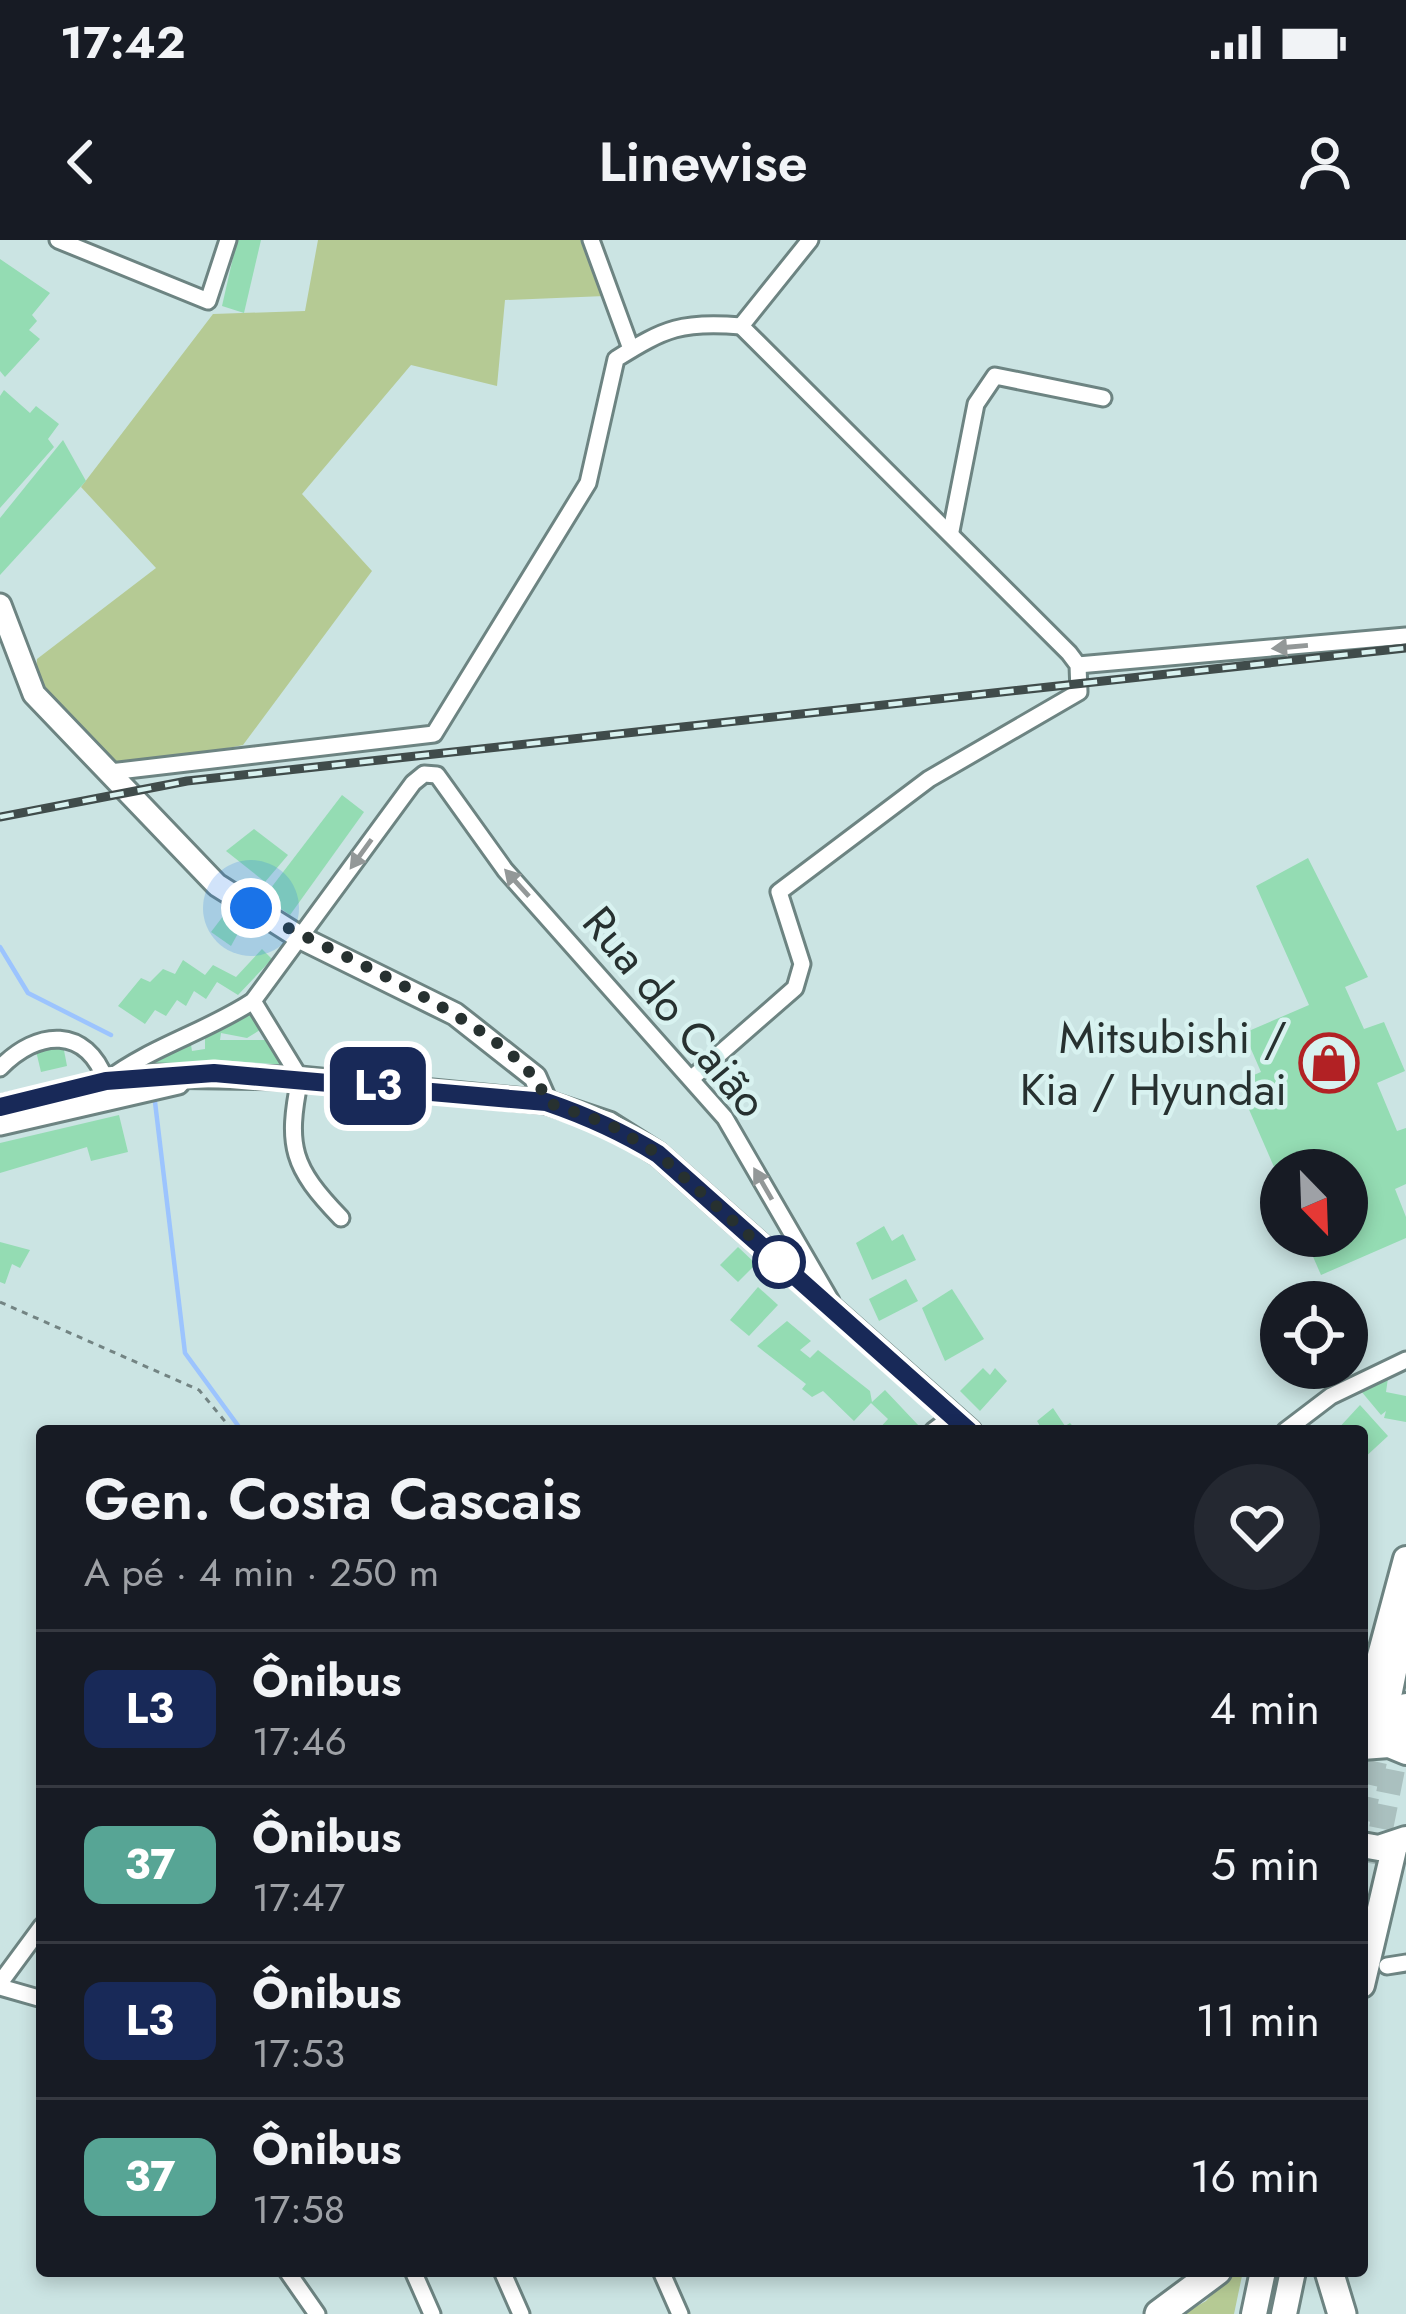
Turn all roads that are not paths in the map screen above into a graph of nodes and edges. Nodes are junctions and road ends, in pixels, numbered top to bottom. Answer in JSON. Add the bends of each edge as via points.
{"nodes":[{"id":1,"x":58,"y":240,"type":"edge"},
{"id":2,"x":228,"y":240,"type":"edge"},
{"id":3,"x":591,"y":240,"type":"edge"},
{"id":4,"x":810,"y":240,"type":"edge"},
{"id":5,"x":742,"y":326,"type":"junction"},
{"id":6,"x":632,"y":349,"type":"junction"},
{"id":7,"x":1103,"y":398,"type":"dead end"},
{"id":8,"x":951,"y":531,"type":"junction"},
{"id":9,"x":0,"y":605,"type":"edge"},
{"id":10,"x":1406,"y":636,"type":"edge"},
{"id":11,"x":1078,"y":665,"type":"junction"},
{"id":12,"x":110,"y":772,"type":"junction"},
{"id":13,"x":301,"y":938,"type":"junction"},
{"id":14,"x":253,"y":1001,"type":"junction"},
{"id":15,"x":0,"y":1068,"type":"edge"},
{"id":16,"x":214,"y":1073,"type":"junction"},
{"id":17,"x":300,"y":1078,"type":"junction"},
{"id":18,"x":692,"y":1078,"type":"junction"},
{"id":19,"x":106,"y":1081,"type":"junction"},
{"id":20,"x":546,"y":1102,"type":"junction"},
{"id":21,"x":0,"y":1107,"type":"edge"},
{"id":22,"x":0,"y":1124,"type":"edge"},
{"id":23,"x":341,"y":1217,"type":"dead end"},
{"id":24,"x":843,"y":1321,"type":"junction"},
{"id":25,"x":1406,"y":1360,"type":"edge"},
{"id":26,"x":961,"y":1424,"type":"edge"},
{"id":27,"x":1293,"y":1425,"type":"edge"},
{"id":28,"x":1406,"y":1559,"type":"edge"},
{"id":29,"x":1406,"y":1613,"type":"edge"},
{"id":30,"x":1406,"y":1706,"type":"edge"},
{"id":31,"x":1377,"y":1735,"type":"edge"},
{"id":32,"x":1403,"y":1846,"type":"edge"},
{"id":33,"x":1374,"y":1864,"type":"edge"},
{"id":34,"x":1368,"y":1924,"type":"edge"},
{"id":35,"x":36,"y":1934,"type":"edge"},
{"id":36,"x":1406,"y":1963,"type":"edge"},
{"id":37,"x":1388,"y":1966,"type":"dead end"},
{"id":38,"x":0,"y":1985,"type":"edge"},
{"id":39,"x":36,"y":1997,"type":"edge"},
{"id":40,"x":291,"y":2277,"type":"edge"},
{"id":41,"x":416,"y":2277,"type":"edge"},
{"id":42,"x":505,"y":2277,"type":"edge"},
{"id":43,"x":664,"y":2277,"type":"edge"},
{"id":44,"x":1209,"y":2277,"type":"edge"},
{"id":45,"x":1262,"y":2277,"type":"edge"},
{"id":46,"x":1292,"y":2277,"type":"edge"},
{"id":47,"x":1331,"y":2277,"type":"edge"},
{"id":48,"x":316,"y":2314,"type":"edge"},
{"id":49,"x":433,"y":2314,"type":"edge"},
{"id":50,"x":521,"y":2314,"type":"edge"},
{"id":51,"x":680,"y":2314,"type":"edge"},
{"id":52,"x":1159,"y":2314,"type":"edge"},
{"id":53,"x":1254,"y":2314,"type":"edge"},
{"id":54,"x":1284,"y":2314,"type":"edge"},
{"id":55,"x":1342,"y":2314,"type":"edge"}],
"edges":[{"from":1,"to":2,"type":"street","via":[[208,301]]},
{"from":3,"to":6,"type":"street"},
{"from":4,"to":5,"type":"street"},
{"from":5,"to":6,"type":"street","via":[[697,322],[661,330]]},
{"from":5,"to":8,"type":"street"},
{"from":6,"to":12,"type":"street","via":[[616,358],[588,483],[434,734]]},
{"from":7,"to":8,"type":"street","via":[[995,376],[976,404]]},
{"from":8,"to":11,"type":"street"},
{"from":9,"to":12,"type":"main road","via":[[34,694]]},
{"from":10,"to":11,"type":"street","one_way":true},
{"from":11,"to":18,"type":"street","via":[[1078,692],[929,779],[779,892],[802,964],[795,988]]},
{"from":12,"to":13,"type":"main road","via":[[218,885]]},
{"from":13,"to":14,"type":"street"},
{"from":18,"to":13,"type":"street","name":"Rua do Caião","one_way":true,"via":[[505,870],[436,775],[424,773]]},
{"from":13,"to":20,"type":"main road","via":[[455,1014],[535,1077]]},
{"from":14,"to":17,"type":"street"},
{"from":14,"to":19,"type":"street"},
{"from":15,"to":19,"type":"street","via":[[51,1038],[75,1040],[97,1056]]},
{"from":16,"to":17,"type":"main road"},
{"from":16,"to":19,"type":"main road"},
{"from":16,"to":22,"type":"main road"},
{"from":17,"to":20,"type":"main road"},
{"from":17,"to":23,"type":"street","via":[[295,1156]]},
{"from":24,"to":18,"type":"street","name":"Rua do Caião","one_way":true,"via":[[725,1118]]},
{"from":19,"to":21,"type":"main road"},
{"from":20,"to":24,"type":"main road","via":[[609,1124],[658,1154]]},
{"from":24,"to":26,"type":"main road"},
{"from":25,"to":27,"type":"street","via":[[1331,1396]]},
{"from":28,"to":31,"type":"main road"},
{"from":29,"to":31,"type":"main road"},
{"from":30,"to":31,"type":"main road"},
{"from":32,"to":33,"type":"main road"},
{"from":32,"to":33,"type":"street"},
{"from":33,"to":34,"type":"main road"},
{"from":35,"to":38,"type":"street"},
{"from":36,"to":37,"type":"street"},
{"from":38,"to":39,"type":"street"},
{"from":40,"to":48,"type":"street"},
{"from":41,"to":49,"type":"street"},
{"from":42,"to":50,"type":"street"},
{"from":43,"to":51,"type":"street"},
{"from":44,"to":52,"type":"highway"},
{"from":45,"to":53,"type":"main road"},
{"from":46,"to":54,"type":"main road"},
{"from":47,"to":55,"type":"highway"}]}
